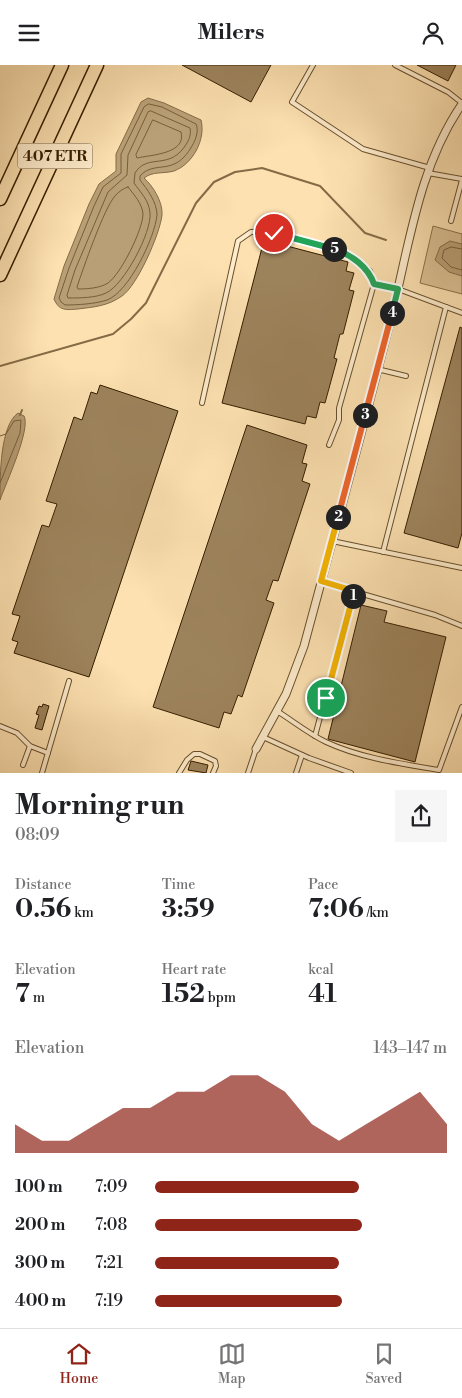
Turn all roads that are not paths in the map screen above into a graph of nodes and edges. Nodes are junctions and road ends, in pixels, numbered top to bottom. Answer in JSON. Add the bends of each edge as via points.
{"nodes":[{"id":1,"x":62,"y":65,"type":"edge"},
{"id":2,"x":97,"y":65,"type":"edge"},
{"id":3,"x":313,"y":65,"type":"edge"},
{"id":4,"x":395,"y":65,"type":"edge"},
{"id":5,"x":462,"y":104,"type":"edge"},
{"id":6,"x":429,"y":171,"type":"junction"},
{"id":7,"x":462,"y":179,"type":"edge"},
{"id":8,"x":0,"y":199,"type":"edge"},
{"id":9,"x":451,"y":221,"type":"dead end"},
{"id":10,"x":0,"y":275,"type":"edge"},
{"id":11,"x":374,"y":284,"type":"junction"},
{"id":12,"x":398,"y":289,"type":"junction"},
{"id":13,"x":446,"y":307,"type":"junction"},
{"id":14,"x":462,"y":313,"type":"edge"},
{"id":15,"x":378,"y":369,"type":"junction"},
{"id":16,"x":406,"y":376,"type":"dead end"},
{"id":17,"x":202,"y":403,"type":"dead end"},
{"id":18,"x":329,"y":445,"type":"dead end"},
{"id":19,"x":332,"y":541,"type":"junction"},
{"id":20,"x":383,"y":552,"type":"junction"},
{"id":21,"x":462,"y":568,"type":"edge"},
{"id":22,"x":321,"y":581,"type":"junction"},
{"id":23,"x":354,"y":591,"type":"junction"},
{"id":24,"x":462,"y":626,"type":"edge"},
{"id":25,"x":69,"y":681,"type":"dead end"},
{"id":26,"x":462,"y":707,"type":"edge"},
{"id":27,"x":276,"y":710,"type":"junction"},
{"id":28,"x":0,"y":726,"type":"edge"},
{"id":29,"x":261,"y":736,"type":"junction"},
{"id":30,"x":315,"y":736,"type":"junction"},
{"id":31,"x":30,"y":746,"type":"junction"},
{"id":32,"x":256,"y":749,"type":"joint"},
{"id":33,"x":48,"y":753,"type":"junction"},
{"id":34,"x":302,"y":755,"type":"junction"},
{"id":35,"x":24,"y":765,"type":"dead end"},
{"id":36,"x":42,"y":773,"type":"edge"},
{"id":37,"x":179,"y":773,"type":"edge"},
{"id":38,"x":213,"y":773,"type":"edge"},
{"id":39,"x":248,"y":773,"type":"edge"},
{"id":40,"x":296,"y":773,"type":"edge"},
{"id":41,"x":351,"y":773,"type":"edge"}],
"edges":[{"from":1,"to":8,"type":"highway","number":"407 ETR"},
{"from":2,"to":10,"type":"highway","number":"407 ETR"},
{"from":3,"to":6,"type":"lane","via":[[292,103],[363,149]]},
{"from":4,"to":5,"type":"lane"},
{"from":5,"to":6,"type":"street","via":[[437,147]]},
{"from":6,"to":7,"type":"lane"},
{"from":6,"to":12,"type":"street"},
{"from":7,"to":9,"type":"lane"},
{"from":11,"to":12,"type":"lane"},
{"from":11,"to":17,"type":"lane","via":[[370,271],[337,250],[266,231],[251,231],[238,241]]},
{"from":11,"to":18,"type":"lane","via":[[339,421]]},
{"from":12,"to":13,"type":"lane"},
{"from":12,"to":15,"type":"street"},
{"from":13,"to":14,"type":"lane"},
{"from":13,"to":20,"type":"lane"},
{"from":15,"to":16,"type":"lane"},
{"from":15,"to":19,"type":"street"},
{"from":19,"to":20,"type":"lane"},
{"from":19,"to":22,"type":"street"},
{"from":20,"to":21,"type":"lane"},
{"from":22,"to":23,"type":"lane"},
{"from":22,"to":27,"type":"street","via":[[304,647]]},
{"from":23,"to":24,"type":"lane"},
{"from":23,"to":30,"type":"lane"},
{"from":25,"to":33,"type":"lane"},
{"from":26,"to":30,"type":"lane","via":[[439,770],[397,763],[339,747]]},
{"from":27,"to":29,"type":"street"},
{"from":27,"to":30,"type":"lane"},
{"from":28,"to":31,"type":"lane","via":[[16,733]]},
{"from":29,"to":32,"type":"street"},
{"from":29,"to":34,"type":"lane"},
{"from":31,"to":33,"type":"lane"},
{"from":31,"to":35,"type":"lane"},
{"from":32,"to":39,"type":"lane"},
{"from":33,"to":36,"type":"lane"},
{"from":34,"to":40,"type":"lane"},
{"from":34,"to":41,"type":"lane"},
{"from":37,"to":38,"type":"lane","via":[[194,753],[215,761]]}]}
